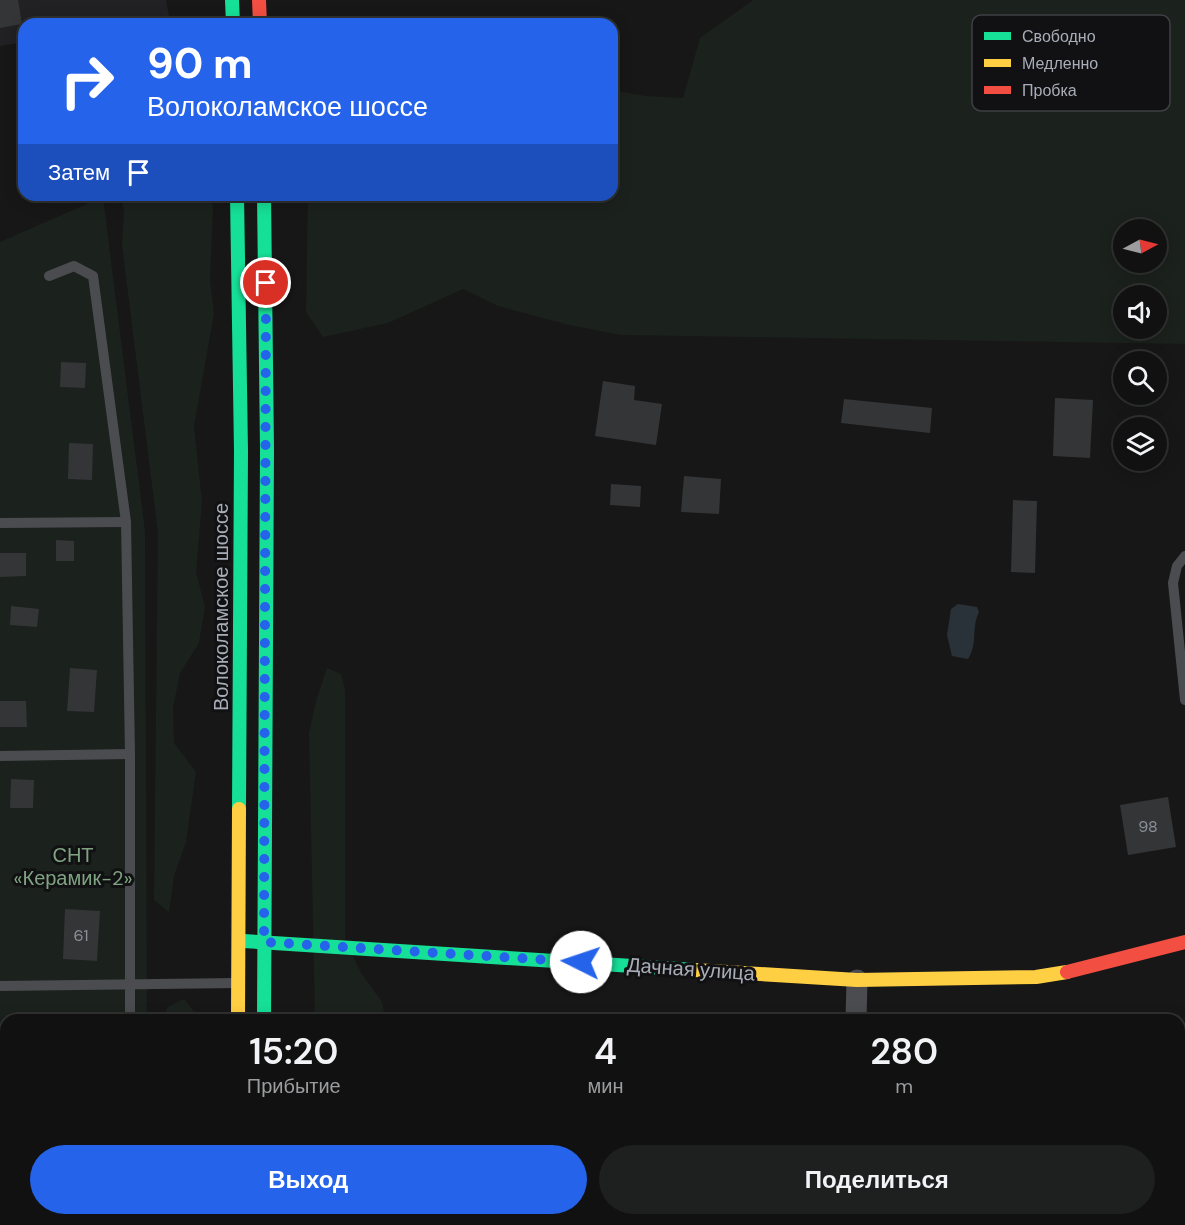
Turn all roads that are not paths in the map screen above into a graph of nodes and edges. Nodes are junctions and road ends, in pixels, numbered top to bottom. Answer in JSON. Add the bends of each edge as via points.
{"nodes":[{"id":1,"x":232,"y":0,"type":"edge"},
{"id":2,"x":259,"y":0,"type":"edge"},
{"id":3,"x":233,"y":18,"type":"edge"},
{"id":4,"x":260,"y":18,"type":"edge"},
{"id":5,"x":237,"y":201,"type":"edge"},
{"id":6,"x":264,"y":201,"type":"edge"},
{"id":7,"x":49,"y":276,"type":"dead end"},
{"id":8,"x":126,"y":522,"type":"junction"},
{"id":9,"x":0,"y":523,"type":"edge"},
{"id":10,"x":1185,"y":556,"type":"edge"},
{"id":11,"x":1185,"y":700,"type":"edge"},
{"id":12,"x":130,"y":754,"type":"junction"},
{"id":13,"x":0,"y":756,"type":"edge"},
{"id":14,"x":238,"y":941,"type":"junction"},
{"id":15,"x":264,"y":942,"type":"junction"},
{"id":16,"x":1185,"y":942,"type":"edge"},
{"id":17,"x":857,"y":980,"type":"junction"},
{"id":18,"x":251,"y":983,"type":"junction"},
{"id":19,"x":130,"y":985,"type":"junction"},
{"id":20,"x":0,"y":986,"type":"edge"},
{"id":21,"x":130,"y":1014,"type":"edge"},
{"id":22,"x":240,"y":1014,"type":"edge"},
{"id":23,"x":262,"y":1014,"type":"edge"},
{"id":24,"x":855,"y":1014,"type":"edge"}],
"edges":[{"from":1,"to":3,"type":"main road"},
{"from":2,"to":4,"type":"main road"},
{"from":5,"to":14,"type":"main road","name":"Волоколамское шоссе","via":[[241,451]]},
{"from":6,"to":15,"type":"main road","name":"Волоколамское шоссе"},
{"from":7,"to":8,"type":"lane","via":[[74,266],[93,276]]},
{"from":8,"to":9,"type":"lane"},
{"from":8,"to":12,"type":"lane"},
{"from":10,"to":11,"type":"lane","via":[[1177,566],[1173,583]]},
{"from":12,"to":13,"type":"lane"},
{"from":12,"to":19,"type":"lane"},
{"from":14,"to":15,"type":"main road","name":"Дачная улица"},
{"from":14,"to":18,"type":"main road","name":"Волоколамское шоссе"},
{"from":15,"to":17,"type":"main road","name":"Дачная улица"},
{"from":15,"to":18,"type":"main road","name":"Волоколамское шоссе"},
{"from":16,"to":17,"type":"main road","name":"Дачная улица","via":[[1084,969],[1036,977]]},
{"from":17,"to":24,"type":"street"},
{"from":18,"to":19,"type":"lane"},
{"from":18,"to":22,"type":"main road","name":"Волоколамское шоссе"},
{"from":18,"to":23,"type":"main road","name":"Волоколамское шоссе"},
{"from":19,"to":20,"type":"lane"},
{"from":19,"to":21,"type":"lane"}]}
